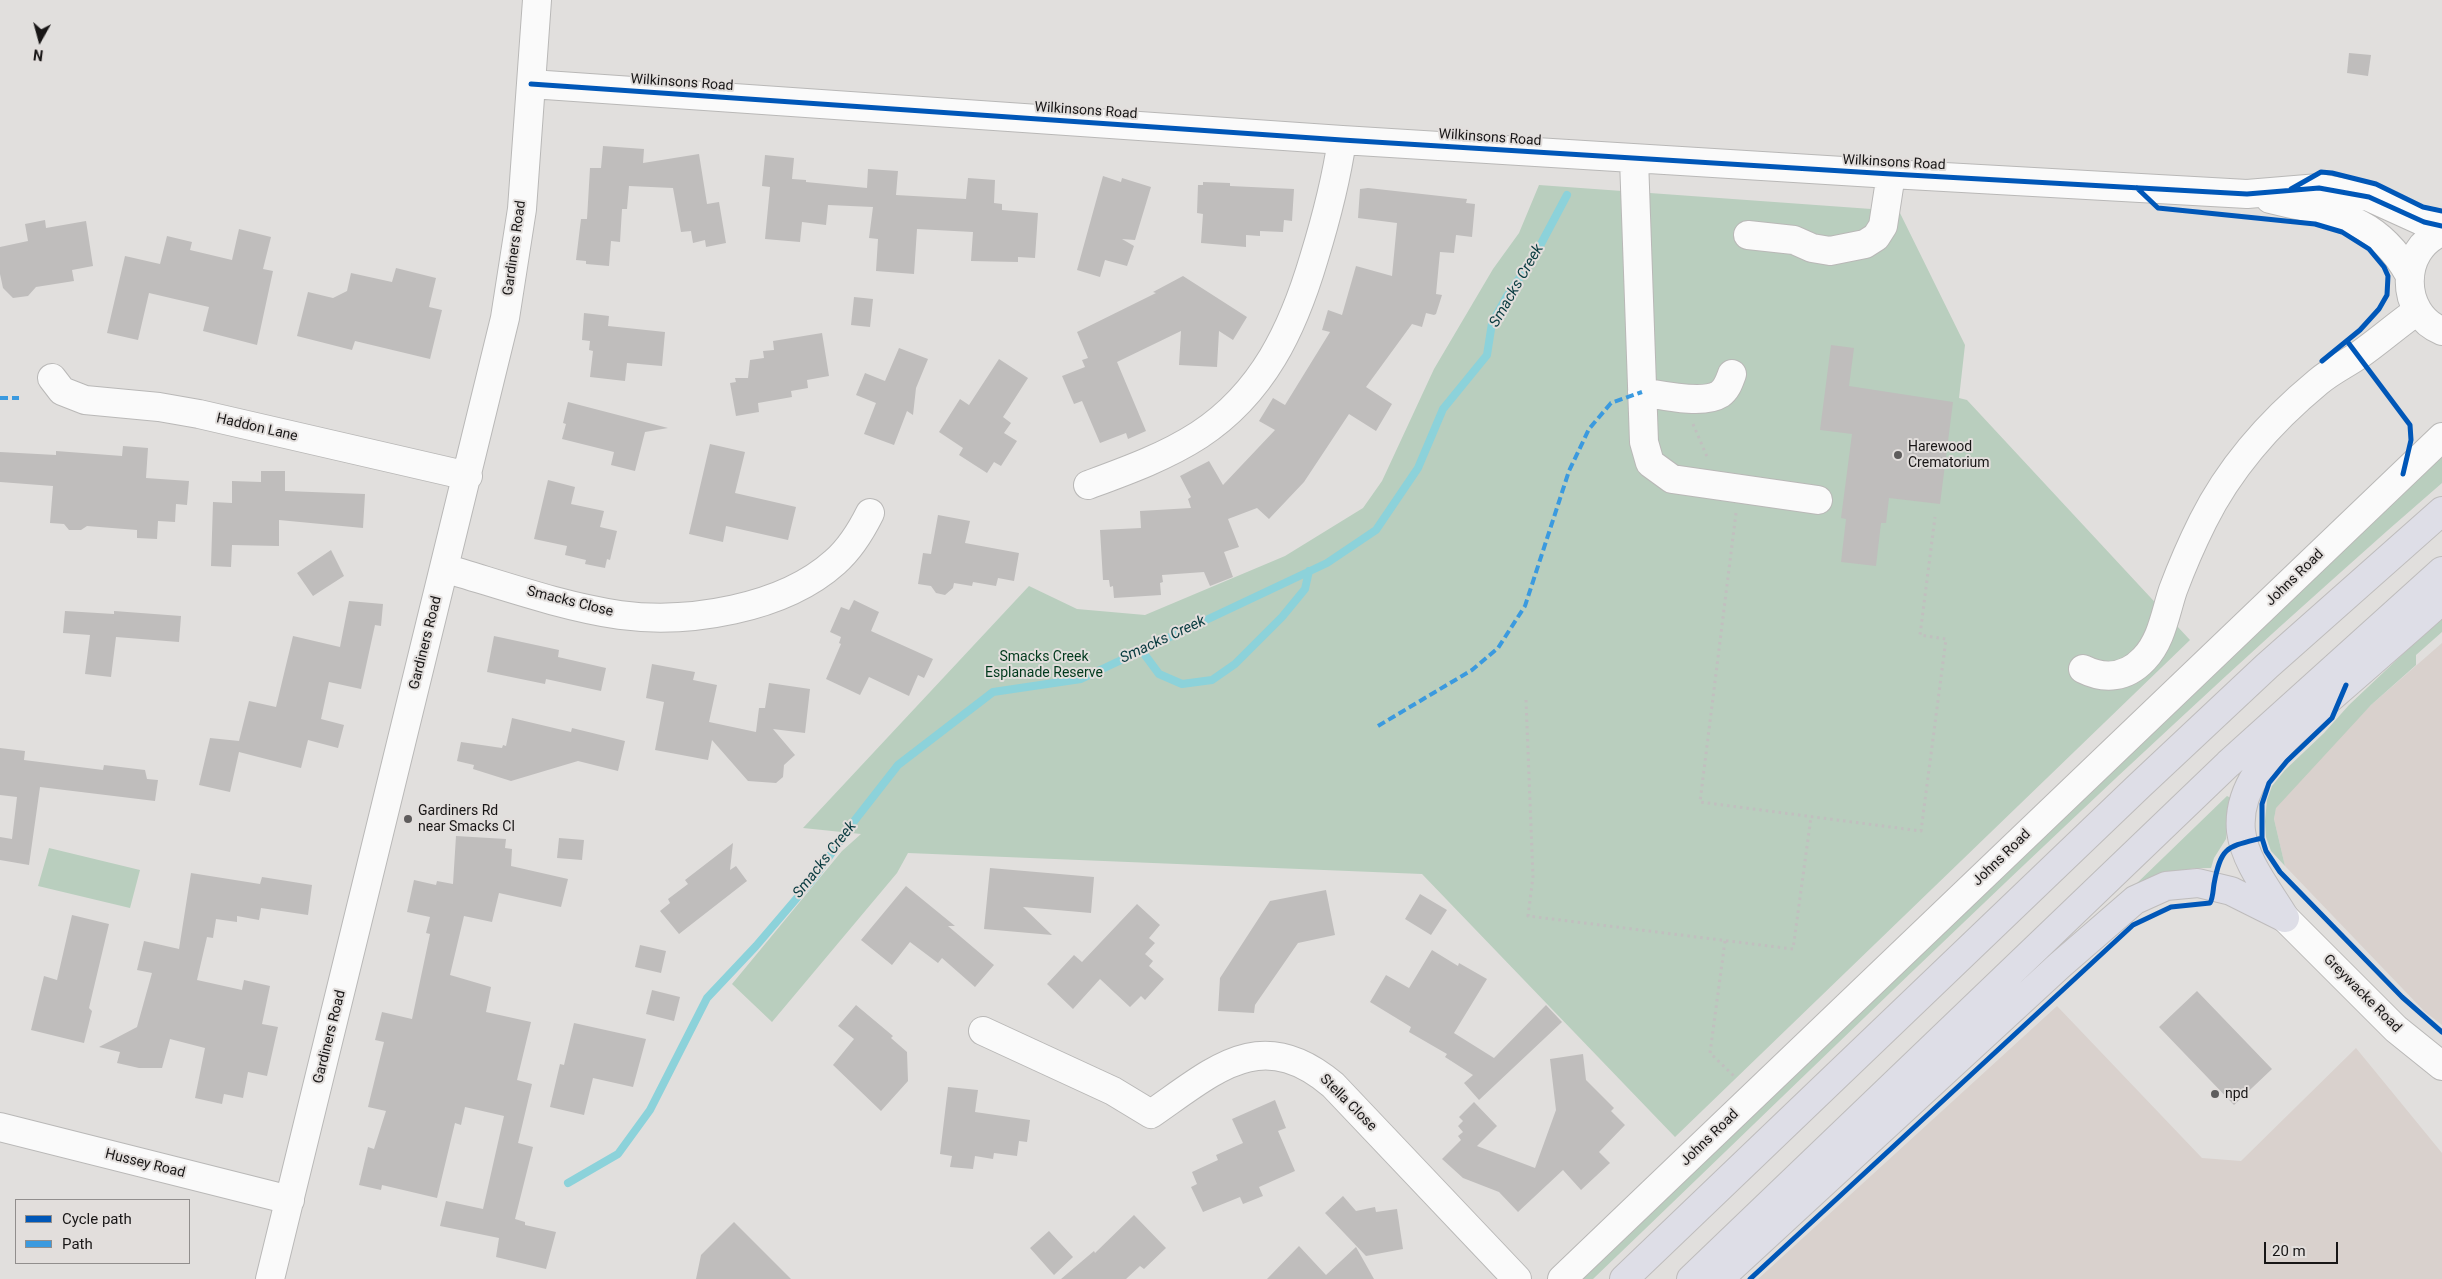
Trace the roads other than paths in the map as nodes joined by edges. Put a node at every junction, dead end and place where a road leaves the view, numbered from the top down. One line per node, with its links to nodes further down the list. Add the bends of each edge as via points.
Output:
1 (536, 0): 2 (street, Gardiners Road)
2 (531, 84): 3 (street, Wilkinsons Road); 17 (street, Gardiners Road, via 517,247 505,318)
3 (1342, 140): 4 (street, Wilkinsons Road); 18 (street, via 1330,204 1302,298 1280,349 1263,374 1225,415 1199,434 1169,452)
4 (1634, 158): 5 (street, Wilkinsons Road); 15 (street)
5 (1890, 174): 6 (street, Wilkinsons Road); 9 (street, via 1883,226 1876,237 1865,244 1830,251 1794,240)
6 (2246, 194): 7 (street, Wilkinsons Road, via 2319,188 2346,191); 10 (street, Wilkinsons Road, via 2358,222 2390,246)
7 (2442, 226)
8 (2442, 232): 10 (street, via 2423,245)
9 (1748, 235)
10 (2409, 274): 11 (street, via 2409,290)
11 (2417, 312): 12 (street); 25 (street, via 2320,380 2246,455 2222,487 2204,520 2176,584 2156,643 2144,659 2121,675 2107,678)
12 (2442, 331)
13 (1732, 374): 15 (street, via 1727,388 1708,398)
14 (52, 378): 17 (street, Haddon Lane, via 62,391 79,398 199,414)
15 (1642, 392): 19 (street, via 1644,442 1650,463 1672,479)
16 (2442, 437): 33 (street, Johns Road)
17 (468, 476): 22 (street, Gardiners Road)
18 (1088, 485)
19 (1818, 500)
20 (2442, 511): 34 (highway, via 2267,666 2146,779)
21 (870, 513): 22 (street, Smacks Close, via 851,545 816,576 783,594 749,606 701,615 621,615 578,607)
22 (444, 568): 30 (street, Gardiners Road)
23 (2442, 571): 35 (highway, via 2228,764)
24 (2442, 600): 26 (highway, via 2291,734 2264,762 2247,791 2241,828 2244,843)
25 (2082, 669)
26 (2285, 918): 28 (street, Greywacke Road, via 2396,1029); 36 (highway, via 2231,891 2198,883 2166,886 2135,900)
27 (983, 1031): 32 (street, Stella Close, via 1114,1091 1152,1114 1210,1073 1233,1061 1255,1055 1278,1055 1297,1061 1315,1070 1333,1086)
28 (2442, 1066)
29 (0, 1127): 30 (street, Hussey Road)
30 (290, 1200): 31 (street, Gardiners Road)
31 (270, 1279)
32 (1517, 1279)
33 (1562, 1279)
34 (1624, 1279)
35 (1691, 1279)
36 (1719, 1279)

